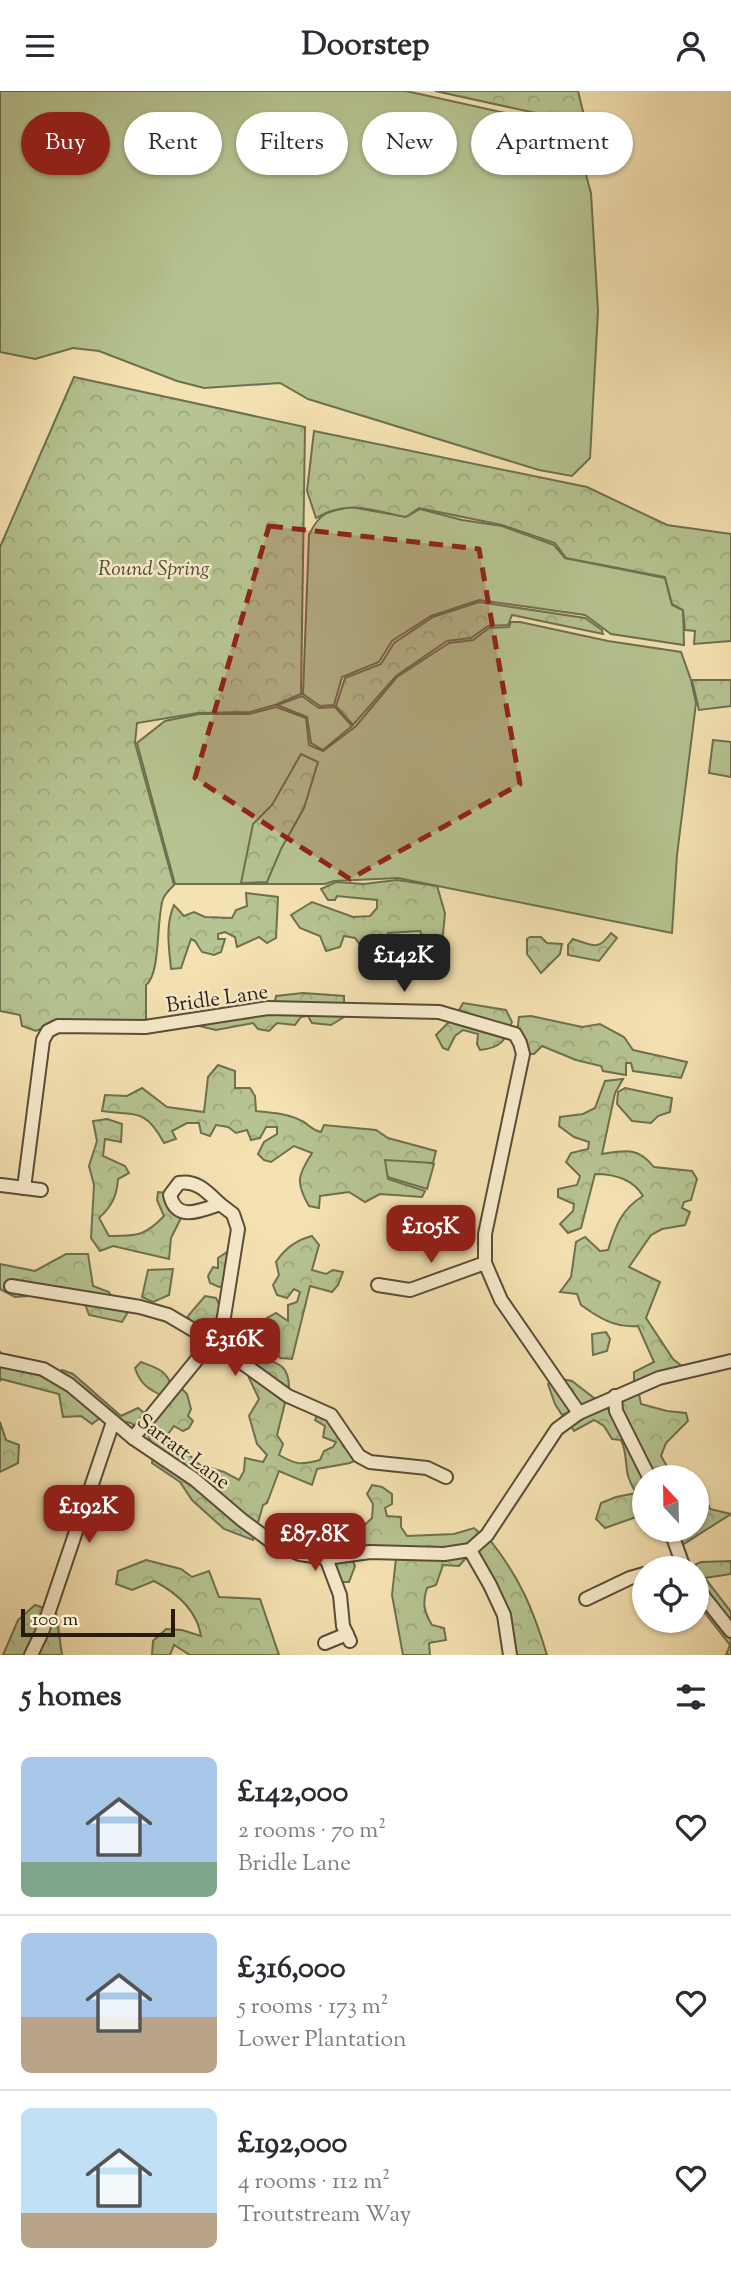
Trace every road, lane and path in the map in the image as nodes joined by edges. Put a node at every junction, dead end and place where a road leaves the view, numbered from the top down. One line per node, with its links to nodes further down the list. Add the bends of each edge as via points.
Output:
1 (1, 1185): 2 (street)
2 (24, 1188): 3 (street); 5 (street, Bridle Lane, via 43,1040 58,1026 145,1027 268,1008 439,1012 515,1034 523,1054 485,1234)
3 (41, 1190)
4 (220, 1204): 8 (street, via 233,1215 238,1229 223,1323)
5 (485, 1263): 6 (street, via 410,1290); 12 (street, Bridle Lane, via 501,1300)
6 (378, 1285)
7 (11, 1286): 8 (street, via 140,1307 168,1315)
8 (212, 1341): 14 (street); 16 (street, via 288,1396 331,1415 359,1456 370,1462 409,1465)
9 (0, 1360): 13 (street, Sarratt Lane, via 43,1369 70,1385)
10 (731, 1361): 11 (street, via 659,1378)
11 (615, 1396): 12 (street); 15 (street, via 616,1411)
12 (579, 1413): 17 (street, via 557,1429 487,1535)
13 (113, 1422): 14 (street, Sarratt Lane); 24 (street)
14 (133, 1438): 18 (street, Sarratt Lane, via 194,1479 274,1543)
15 (643, 1465)
16 (438, 1477)
17 (470, 1550): 18 (street, Sarratt Lane, via 370,1552); 25 (street, via 504,1615 500,1630)
18 (326, 1558): 23 (street, via 340,1595 348,1638)
19 (632, 1577): 20 (street)
20 (585, 1601)
21 (709, 1603): 22 (street)
22 (731, 1631)
23 (325, 1643)
24 (31, 1655)
25 (510, 1655)

